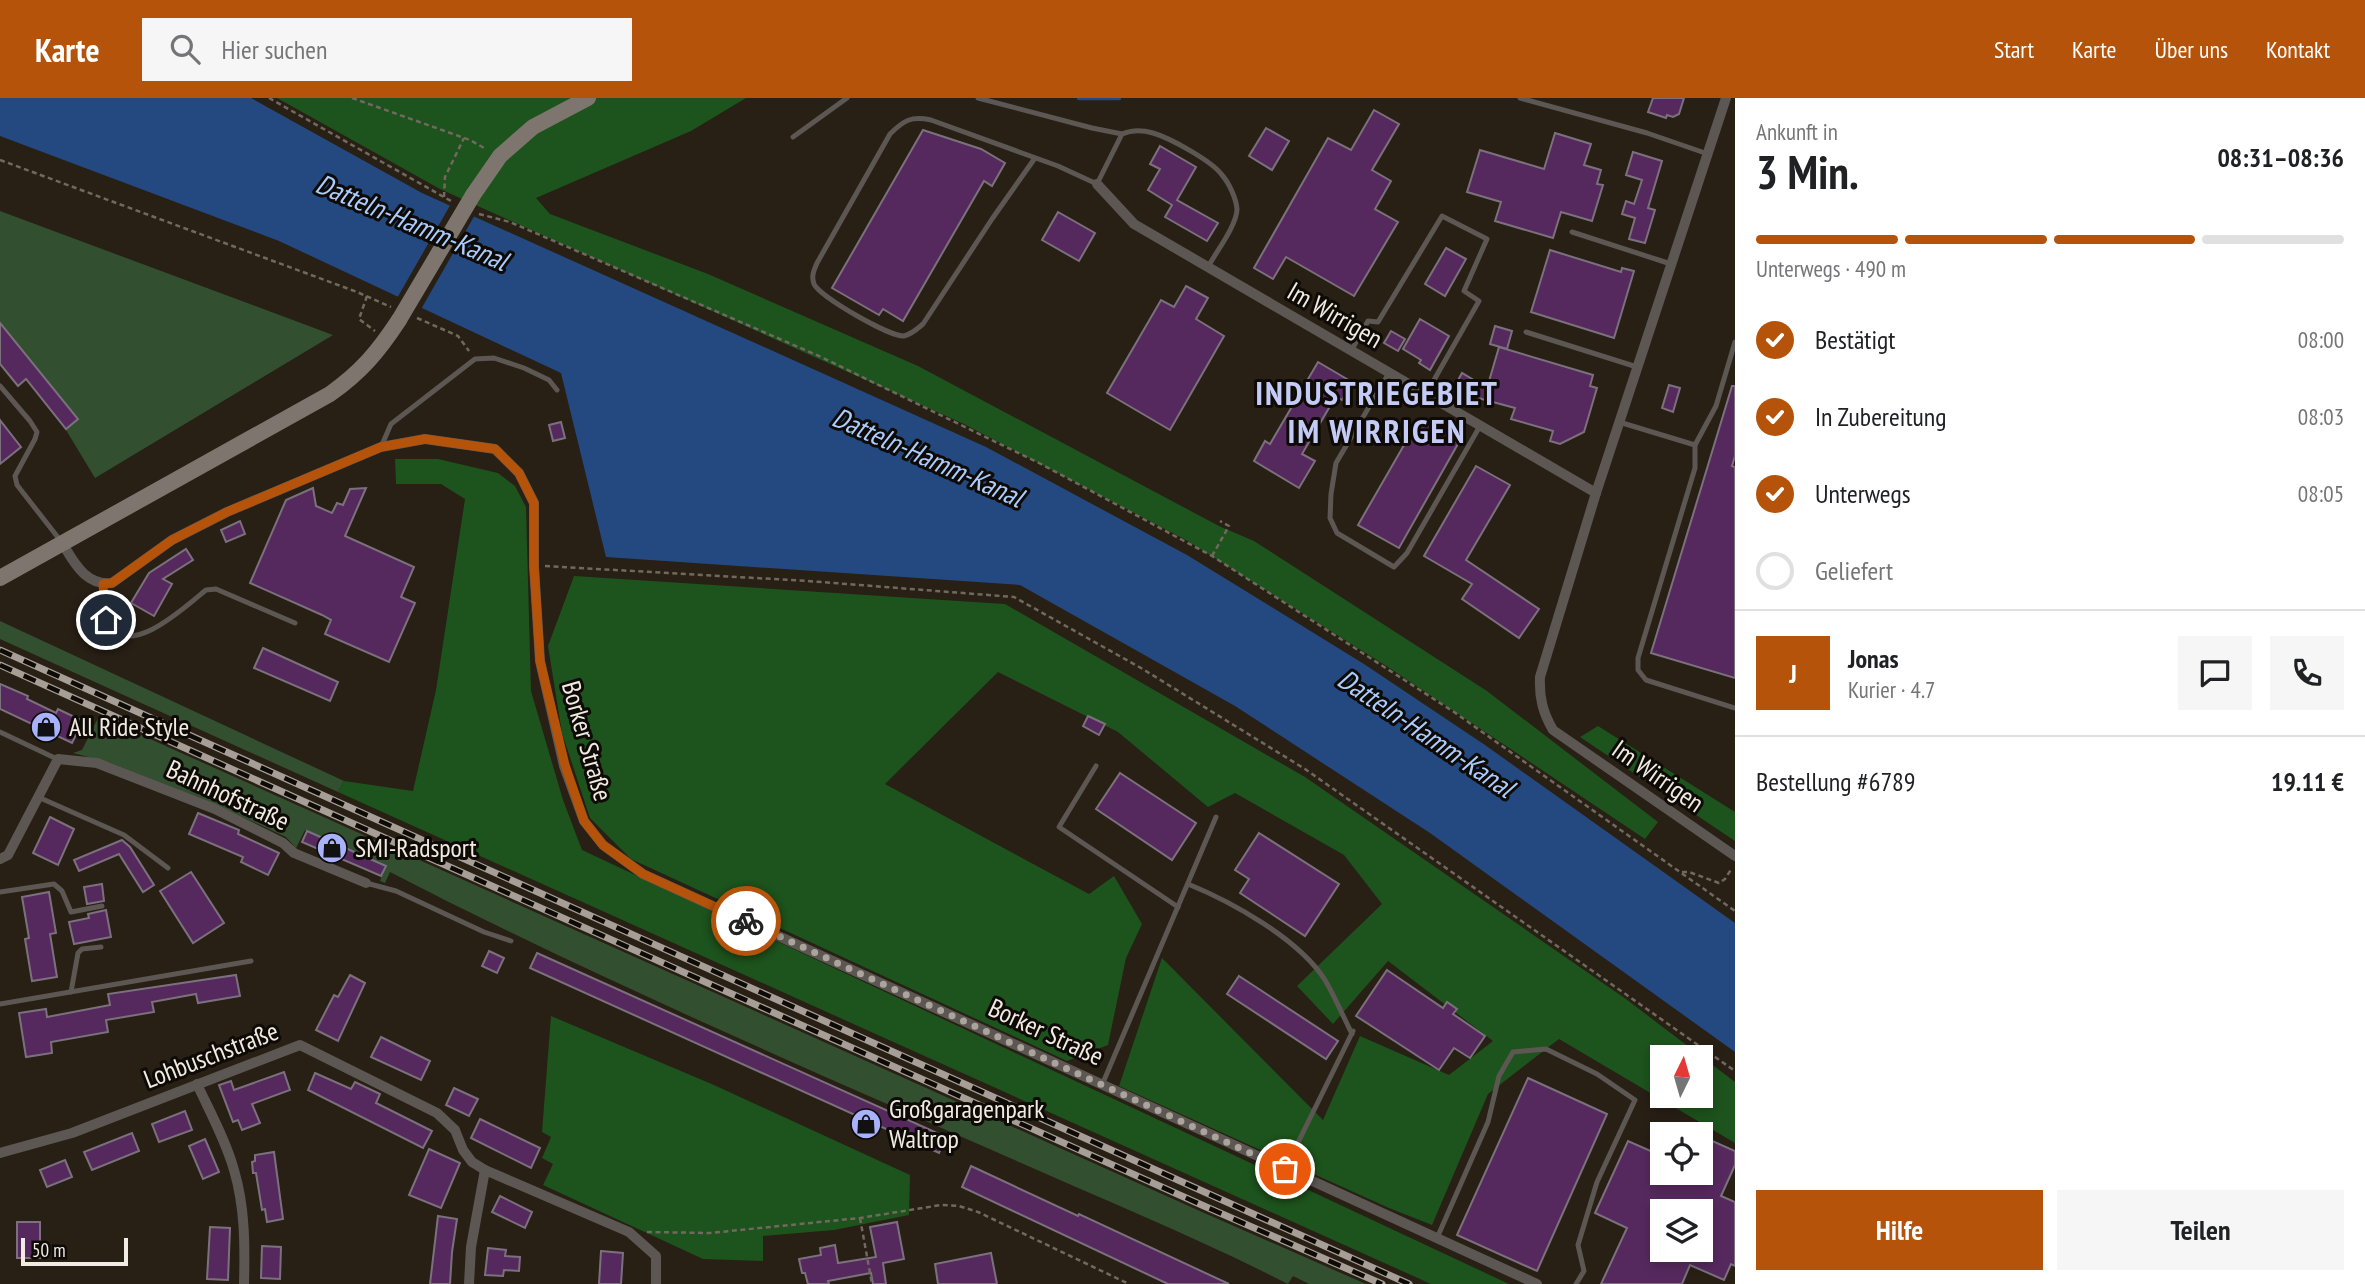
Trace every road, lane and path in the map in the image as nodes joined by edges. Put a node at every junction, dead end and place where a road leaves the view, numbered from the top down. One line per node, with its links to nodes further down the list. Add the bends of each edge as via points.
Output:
1 (269, 98): 16 (path)
2 (352, 98): 10 (path)
3 (588, 98): 12 (street, via 533,127)
4 (847, 98): 9 (lane)
5 (978, 98): 8 (lane)
6 (1520, 98): 11 (lane)
7 (1726, 98): 11 (street, Im Wirrigen)
8 (1122, 134): 15 (lane); 21 (lane, via 1131,130 1153,133 1205,159 1222,174 1237,208)
9 (793, 137)
10 (464, 138): 12 (path); 16 (path, via 446,177)
11 (1708, 154): 20 (street, Im Wirrigen)
12 (500, 156): 23 (street, bridge)
13 (1035, 158): 13 (lane, via 931,120 905,119 890,134 817,263 813,282 840,305 892,335 913,333); 15 (lane)
14 (0, 160): 22 (path)
15 (1097, 184): 21 (street, Im Wirrigen, via 1134,224)
16 (444, 197): 17 (path)
17 (456, 203)
18 (480, 214): 41 (path, via 510,222 819,356 1041,464)
19 (1572, 232): 20 (lane)
20 (1671, 264): 29 (street, Im Wirrigen)
21 (1208, 267): 27 (street, Im Wirrigen)
22 (367, 296): 23 (path); 24 (path)
23 (404, 316): 28 (path, via 458,336); 40 (street, via 356,376 330,394)
24 (360, 323)
25 (1526, 332): 29 (lane)
26 (1735, 342): 36 (lane, via 1716,406)
27 (1351, 351): 30 (street, Im Wirrigen); 33 (lane, via 1368,321 1378,322 1442,216 1487,239 1464,291 1479,301)
28 (475, 359): 32 (lane, via 494,358 524,368 550,380); 37 (lane, via 391,424)
29 (1637, 368): 34 (street, Im Wirrigen)
30 (1389, 373): 33 (street, Im Wirrigen); 35 (lane, via 1336,463 1330,518 1337,533 1394,567)
31 (0, 386): 40 (lane, via 37,432 15,476 17,485)
32 (557, 390)
33 (1426, 394): 35 (street, Im Wirrigen)
34 (1619, 422): 36 (lane); 38 (street, Im Wirrigen)
35 (1480, 426): 38 (street, Im Wirrigen)
36 (1695, 445): 46 (lane, via 1695,468 1638,670 1646,680)
37 (381, 447): 42 (street, Borker Straße, via 425,439 495,449 519,473 534,503); 44 (street, Borker Straße, via 227,512 172,540 112,583)
38 (1596, 493): 52 (street, Im Wirrigen, via 1540,677 1541,706 1553,730 1567,741)
39 (1220, 521): 41 (path, via 1229,526)
40 (62, 543): 43 (street); 44 (street, via 81,572)
41 (1212, 556): 56 (path, via 1454,712)
42 (534, 566): 68 (path, via 1014,597 1305,769); 70 (street, Borker Straße, via 540,661 565,765 584,821 603,845 643,874)
43 (0, 578)
44 (103, 584): 45 (lane, via 106,620 120,633 144,635 206,590 216,589)
45 (295, 623)
46 (1735, 708)
47 (0, 732): 48 (lane)
48 (58, 759): 50 (street); 57 (street, Bahnhofstraße, via 97,763 215,809 294,853)
49 (1096, 766): 61 (lane, via 1059,827)
50 (38, 797): 53 (street, via 8,855); 55 (lane, via 124,835)
51 (1216, 817): 58 (lane)
52 (1735, 856)
53 (0, 859)
54 (1735, 862): 56 (path, via 1718,883)
55 (168, 868)
56 (1682, 872): 62 (path)
57 (366, 883): 63 (lane, via 396,891)
58 (1188, 884): 61 (lane); 72 (lane, via 1218,896 1296,947 1325,980 1353,1032)
59 (0, 892): 60 (lane, via 54,884 71,912)
60 (102, 906)
61 (1178, 907): 70 (lane)
62 (1735, 911)
63 (510, 941)
64 (102, 947): 66 (lane, via 78,953)
65 (251, 961): 66 (lane)
66 (71, 992): 67 (lane)
67 (0, 1003)
68 (1735, 1071)
69 (197, 1084): 71 (street, Lohbuschstraße, via 72,1133); 73 (street, Lohbuschstraße, via 300,1045 437,1113 455,1130 472,1161); 77 (street, via 234,1168 242,1203)
70 (1102, 1085): 72 (street, Borker Straße)
71 (0, 1153)
72 (1285, 1169): 76 (street, Borker Straße)
73 (485, 1170): 75 (street); 78 (street)
74 (860, 1218): 75 (path, via 710,1233); 80 (path); 81 (path, via 959,1206)
75 (629, 1232): 79 (street, via 656,1256)
76 (1437, 1238): 82 (street, Borker Straße); 83 (lane, via 1489,1122 1499,1076 1513,1052 1546,1049 1598,1074 1635,1100 1597,1182 1578,1245 1584,1271)
77 (244, 1284)
78 (469, 1284)
79 (656, 1284)
80 (872, 1284)
81 (1129, 1284)
82 (1537, 1284)
83 (1576, 1284)

